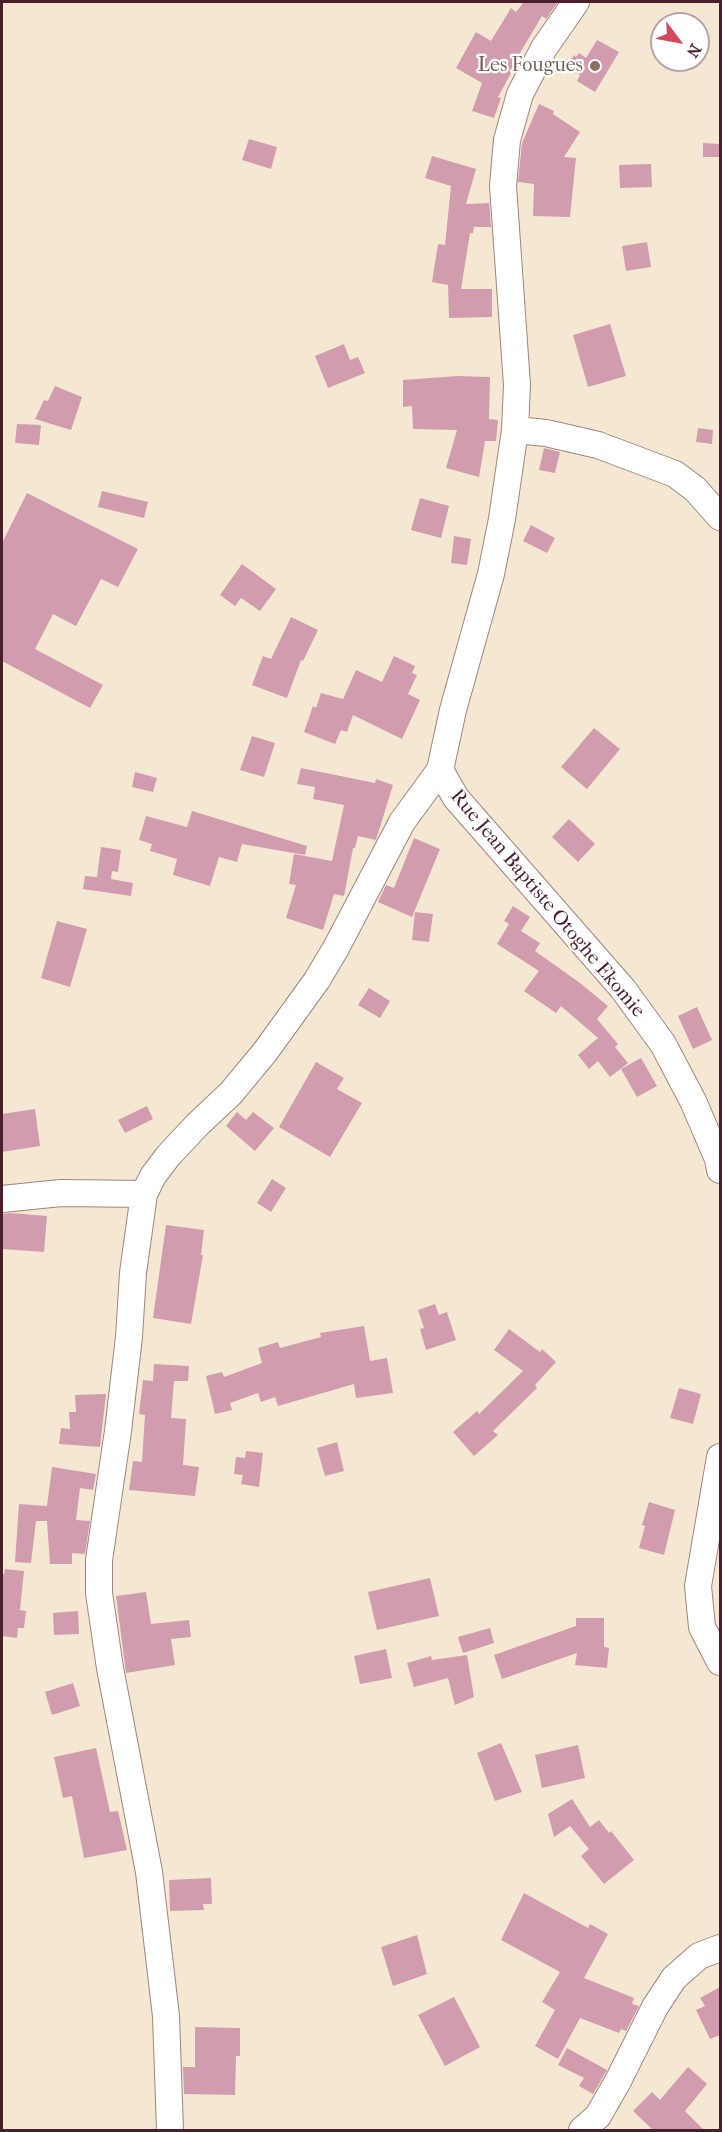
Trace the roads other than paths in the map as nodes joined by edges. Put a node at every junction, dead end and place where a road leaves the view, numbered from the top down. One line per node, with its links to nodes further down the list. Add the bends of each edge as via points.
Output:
1 (576, 2): 2 (street, Rue Jean Baptiste Otoghe Ekomie, via 544,48 520,94 507,140 503,186 516,385)
2 (515, 430): 3 (street, via 598,445 675,474); 4 (street, Rue Jean Baptiste Otoghe Ekomie, via 491,574)
3 (720, 517)
4 (440, 770): 5 (street, Rue Jean Baptiste Otoghe Ekomie, via 456,798 623,989 663,1044 693,1101); 6 (street, via 402,822 317,980 231,1093 168,1156)
5 (720, 1170)
6 (144, 1194): 7 (street, via 61,1193); 11 (street, via 118,1431 99,1560 99,1593 149,1872 166,2016)
7 (2, 1199)
8 (720, 1457): 9 (street, via 698,1586 702,1627)
9 (720, 1662)
10 (720, 1948): 12 (street, via 699,1956 674,1978 598,2116)
11 (170, 2130)
12 (582, 2130)

